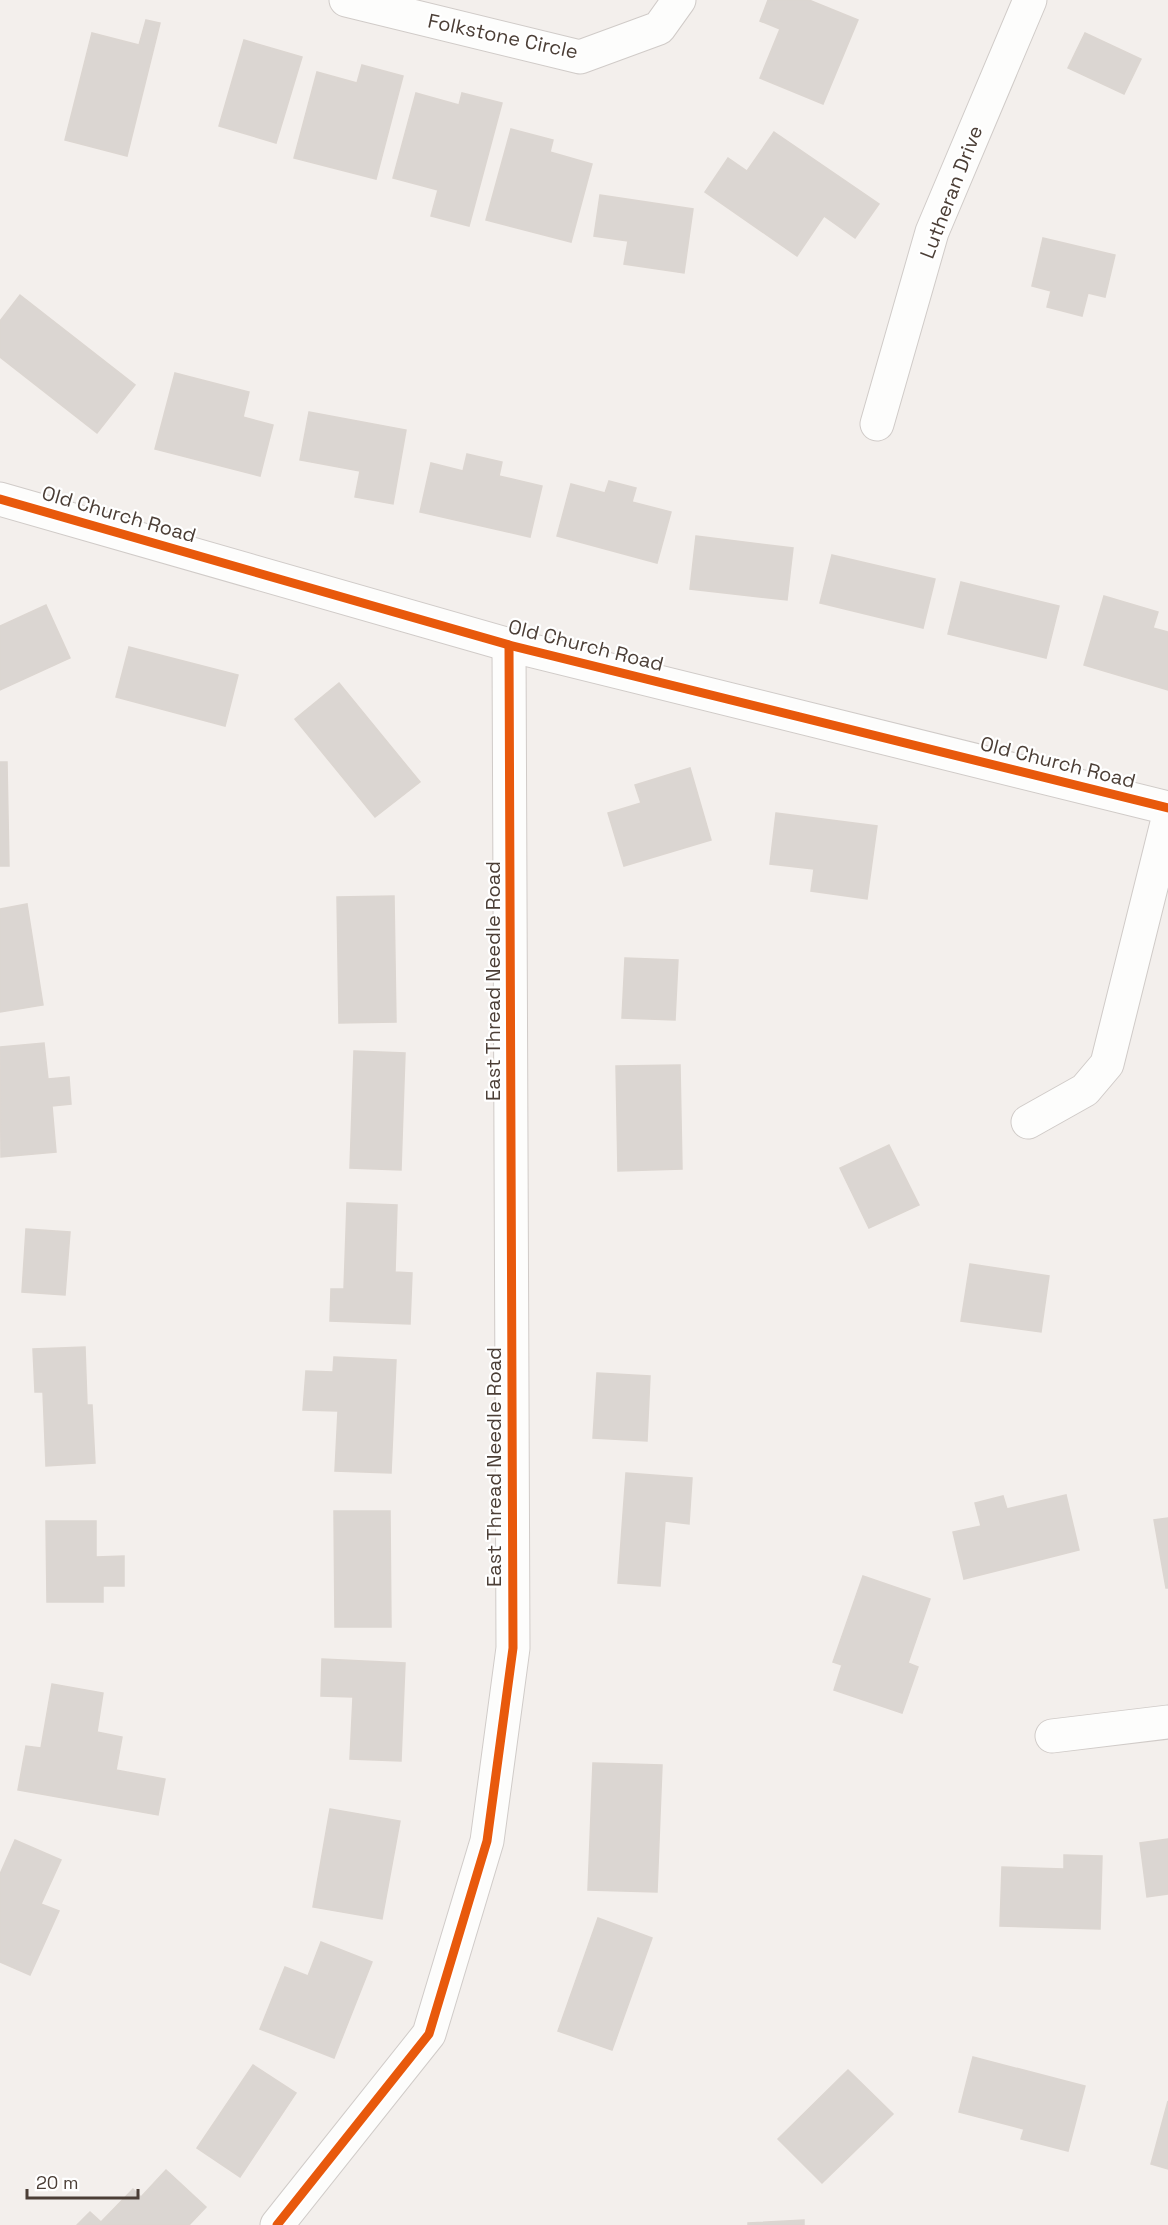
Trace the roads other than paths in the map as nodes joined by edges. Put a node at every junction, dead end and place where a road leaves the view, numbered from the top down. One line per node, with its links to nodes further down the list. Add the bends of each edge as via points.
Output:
1 (346, 0): 2 (street, Folkstone Circle, via 580,57 659,28)
2 (679, 0)
3 (1030, 0): 4 (street, Lutheran Drive, via 932,232)
4 (877, 423)
5 (0, 499): 6 (street, Old Church Road)
6 (510, 645): 7 (street, Old Church Road); 12 (street, East Thread Needle Road, via 513,1648 487,1841 429,2034)
7 (1168, 808)
8 (1168, 819): 9 (street, via 1107,1064 1085,1090)
9 (1028, 1122)
10 (1168, 1722): 11 (street)
11 (1052, 1736)
12 (277, 2225)

